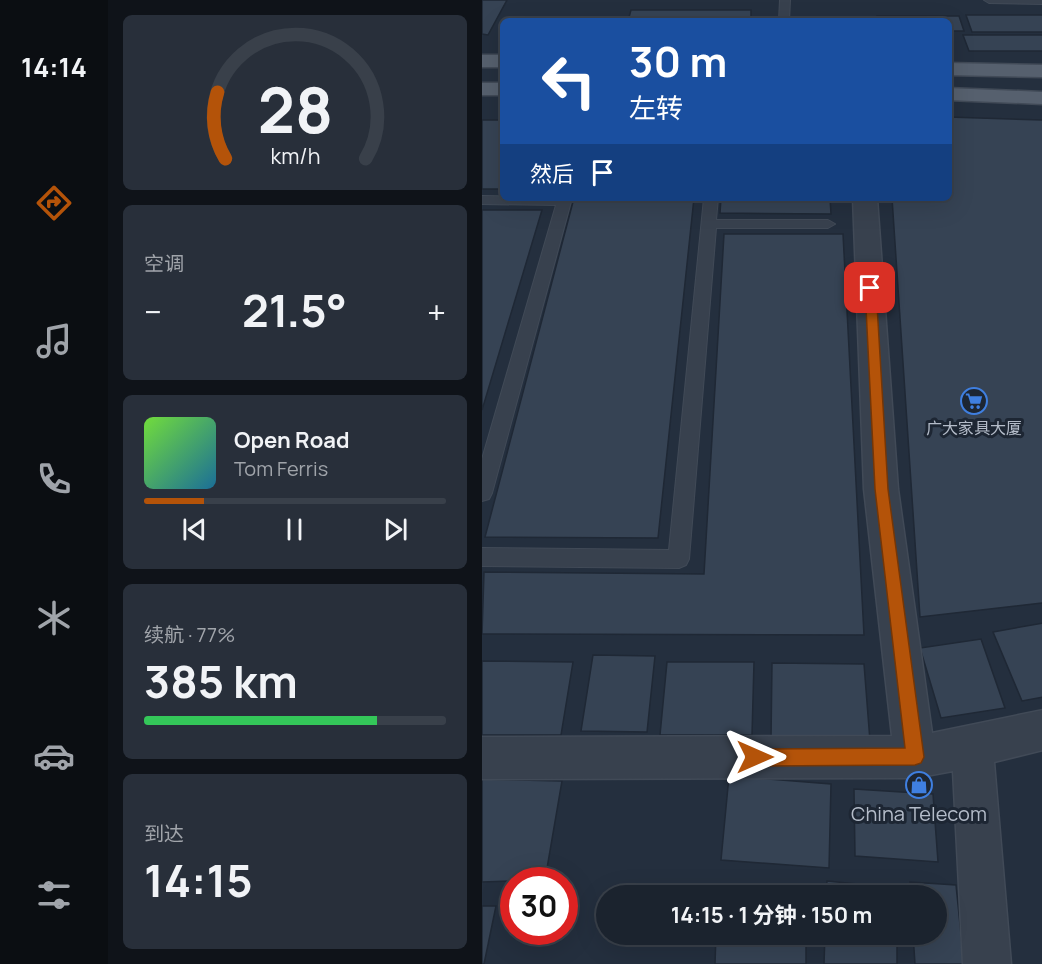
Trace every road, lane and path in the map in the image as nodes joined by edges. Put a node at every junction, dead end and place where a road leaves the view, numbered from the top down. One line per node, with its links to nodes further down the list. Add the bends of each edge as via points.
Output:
1 (785, 0): 4 (lane)
2 (989, 0): 3 (lane)
3 (1043, 1)
4 (784, 18)
5 (482, 61): 6 (main road)
6 (500, 62)
7 (952, 69): 8 (main road)
8 (1043, 71)
9 (482, 89): 10 (main road)
10 (500, 89)
11 (952, 94): 12 (main road)
12 (1043, 98)
13 (482, 200): 14 (lane)
14 (500, 200)
15 (564, 201): 20 (lane)
16 (711, 201): 18 (lane)
17 (865, 201): 24 (street, via 881,489)
18 (709, 224): 19 (lane); 21 (lane, via 679,559)
19 (828, 224)
20 (482, 493)
21 (482, 557)
22 (1043, 730): 23 (street)
23 (972, 747): 24 (street); 26 (street)
24 (915, 757): 25 (street)
25 (482, 758)
26 (987, 964)

